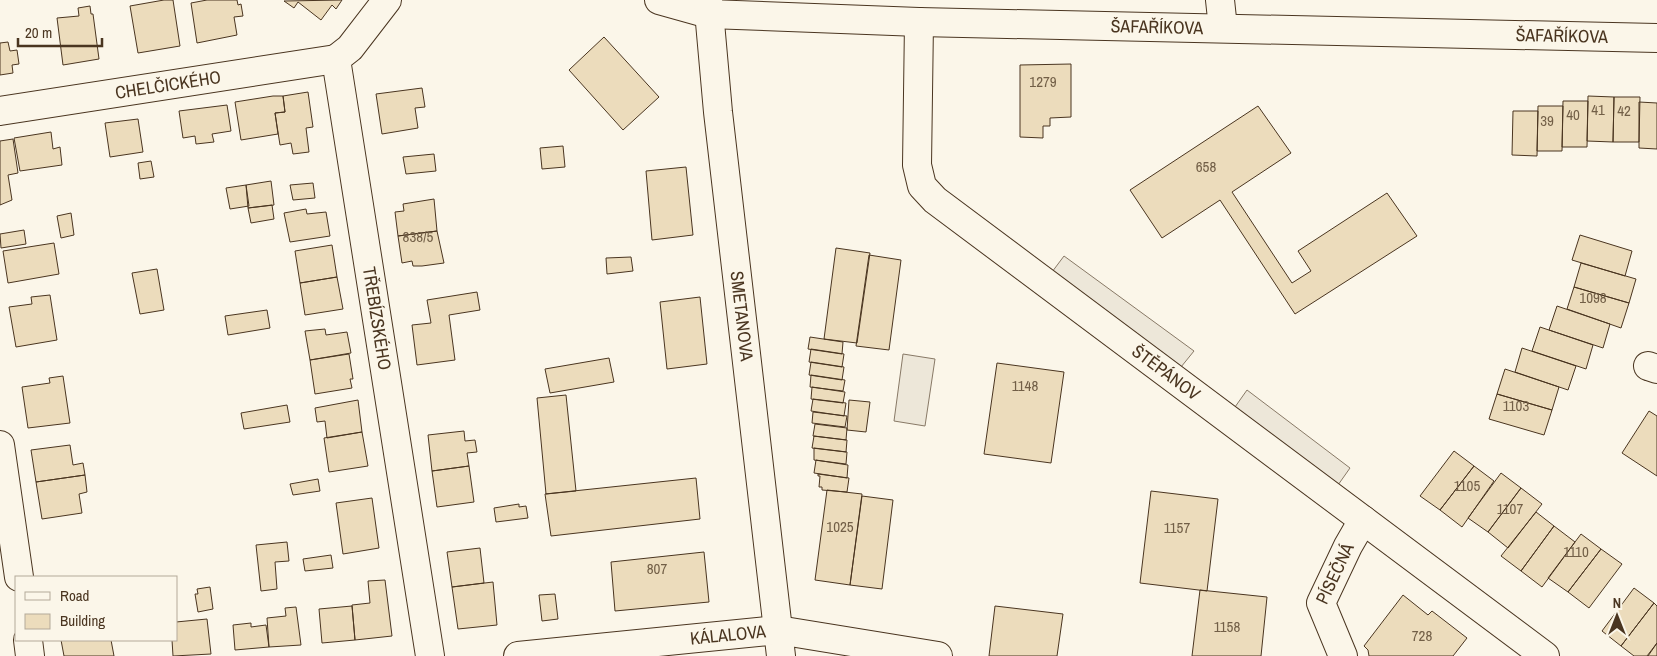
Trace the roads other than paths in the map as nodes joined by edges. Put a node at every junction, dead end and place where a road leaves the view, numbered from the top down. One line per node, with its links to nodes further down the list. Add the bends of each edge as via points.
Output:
1 (387, 0): 8 (street, via 350,48)
2 (659, 0): 4 (street, ŠAFAŘÍKOVA)
3 (1220, 0): 6 (street)
4 (708, 7): 5 (street, ŠAFAŘÍKOVA); 14 (street, SMETANOVA)
5 (919, 22): 6 (street, ŠAFAŘÍKOVA); 11 (street, ŠTĚPÁNOV, via 917,165 920,181 927,192)
6 (1223, 28): 7 (street, ŠAFAŘÍKOVA)
7 (1657, 38)
8 (336, 59): 9 (street, CHELČICKÉHO); 16 (street, TŘEBÍZSKÉHO)
9 (0, 111)
10 (0, 445): 12 (street)
11 (1363, 520): 19 (street, PÍSEČNÁ, via 1322,603); 20 (street, ŠTĚPÁNOV)
12 (19, 576)
13 (28, 641): 15 (street)
14 (780, 643): 17 (street, KÁLALOVA); 18 (street, KÁLALOVA)
15 (30, 656)
16 (430, 656)
17 (518, 656)
18 (938, 656)
19 (1344, 656)
20 (1545, 656)

